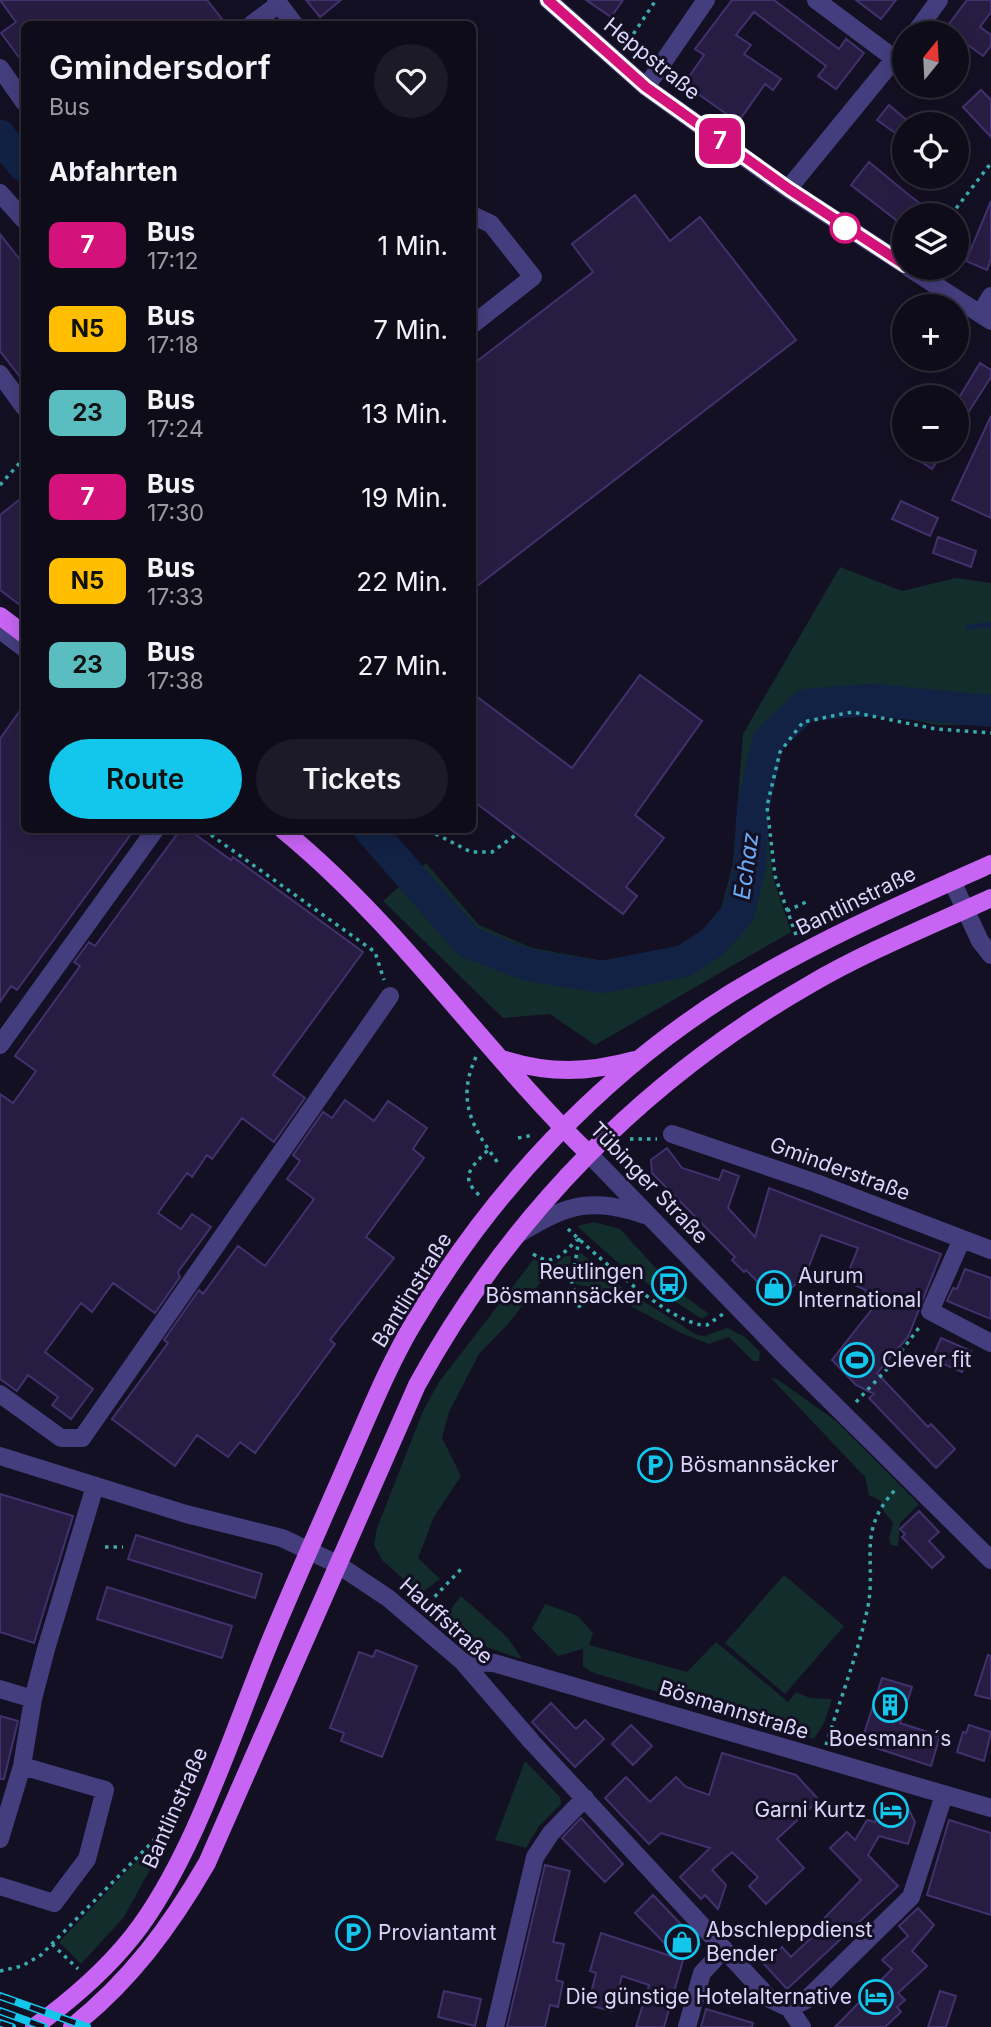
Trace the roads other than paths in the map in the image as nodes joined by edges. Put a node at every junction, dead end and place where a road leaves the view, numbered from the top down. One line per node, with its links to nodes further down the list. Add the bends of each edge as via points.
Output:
1 (548, 0): 12 (street, Heppstraße)
2 (706, 0): 12 (street)
3 (816, 0): 9 (street)
4 (277, 2): 6 (street); 7 (street)
5 (934, 2): 8 (street)
6 (256, 21)
7 (292, 21)
8 (922, 21)
9 (892, 48)
10 (892, 63): 14 (street)
11 (0, 68): 13 (street)
12 (646, 87): 14 (street, Heppstraße)
13 (21, 98)
14 (789, 189): 18 (street, Heppstraße)
15 (0, 193): 16 (street)
16 (21, 217)
17 (476, 217): 22 (street, via 491,224 533,277)
18 (892, 257)
19 (927, 280): 21 (street, Heppstraße)
20 (991, 296): 21 (street)
21 (985, 317)
22 (476, 322)
23 (0, 374): 24 (street)
24 (21, 403)
25 (0, 616): 27 (main road)
26 (0, 630): 28 (street)
27 (21, 632)
28 (21, 646)
29 (153, 833): 37 (street)
30 (286, 833): 38 (main road, Tübinger Straße, via 384,924)
31 (991, 864): 32 (main road, Bantlinstraße)
32 (951, 881): 34 (street); 39 (main road, Bantlinstraße, via 764,973)
33 (991, 898): 34 (main road)
34 (965, 910): 35 (street); 42 (main road, via 851,963 770,1008 676,1075)
35 (991, 955)
36 (390, 996): 48 (street, via 82,1438 61,1438)
37 (0, 1045)
38 (502, 1059): 39 (main road, via 539,1070 574,1072); 40 (main road, Tübinger Straße)
39 (641, 1059): 40 (main road, Bantlinstraße)
40 (564, 1129): 42 (main road, Tübinger Straße); 51 (main road, Bantlinstraße, via 475,1231 411,1327)
41 (672, 1134): 45 (street, Gminderstraße)
42 (589, 1153): 43 (street, Tübinger Straße); 44 (main road)
43 (651, 1217): 44 (street, via 611,1205 582,1204 561,1209); 52 (street, Tübinger Straße)
44 (514, 1237): 53 (main road, via 453,1323 417,1385)
45 (962, 1239): 46 (street, Gminderstraße); 47 (street, via 930,1311)
46 (991, 1250)
47 (991, 1343)
48 (0, 1394)
49 (0, 1456): 50 (street, Hauffstraße)
50 (95, 1486): 51 (street, Hauffstraße); 56 (street)
51 (309, 1549): 53 (street, Hauffstraße); 65 (main road, Bantlinstraße, via 169,1879 133,1936 88,1984)
52 (991, 1560)
53 (337, 1564): 54 (street, Hauffstraße, via 414,1618); 66 (main road, via 207,1863 157,1943 116,1989)
54 (463, 1662): 58 (street, Bösmannstraße, via 494,1663); 59 (street, Hauffstraße)
55 (0, 1689): 56 (street)
56 (33, 1699): 57 (street)
57 (22, 1766): 61 (street); 62 (street, via 105,1790 87,1858 54,1903)
58 (944, 1795): 60 (street, Bösmannstraße); 64 (street, via 911,1897 806,2000)
59 (585, 1798): 63 (street, Hauffstraße); 67 (street, via 535,1857)
60 (991, 1808)
61 (0, 1839)
62 (0, 1886)
63 (724, 1949): 64 (street, Hauffstraße, via 770,1999); 68 (street, via 702,1973)
64 (789, 2008): 69 (street, Hauffstraße)
65 (34, 2027)
66 (72, 2027)
67 (495, 2027)
68 (687, 2027)
69 (803, 2027)

